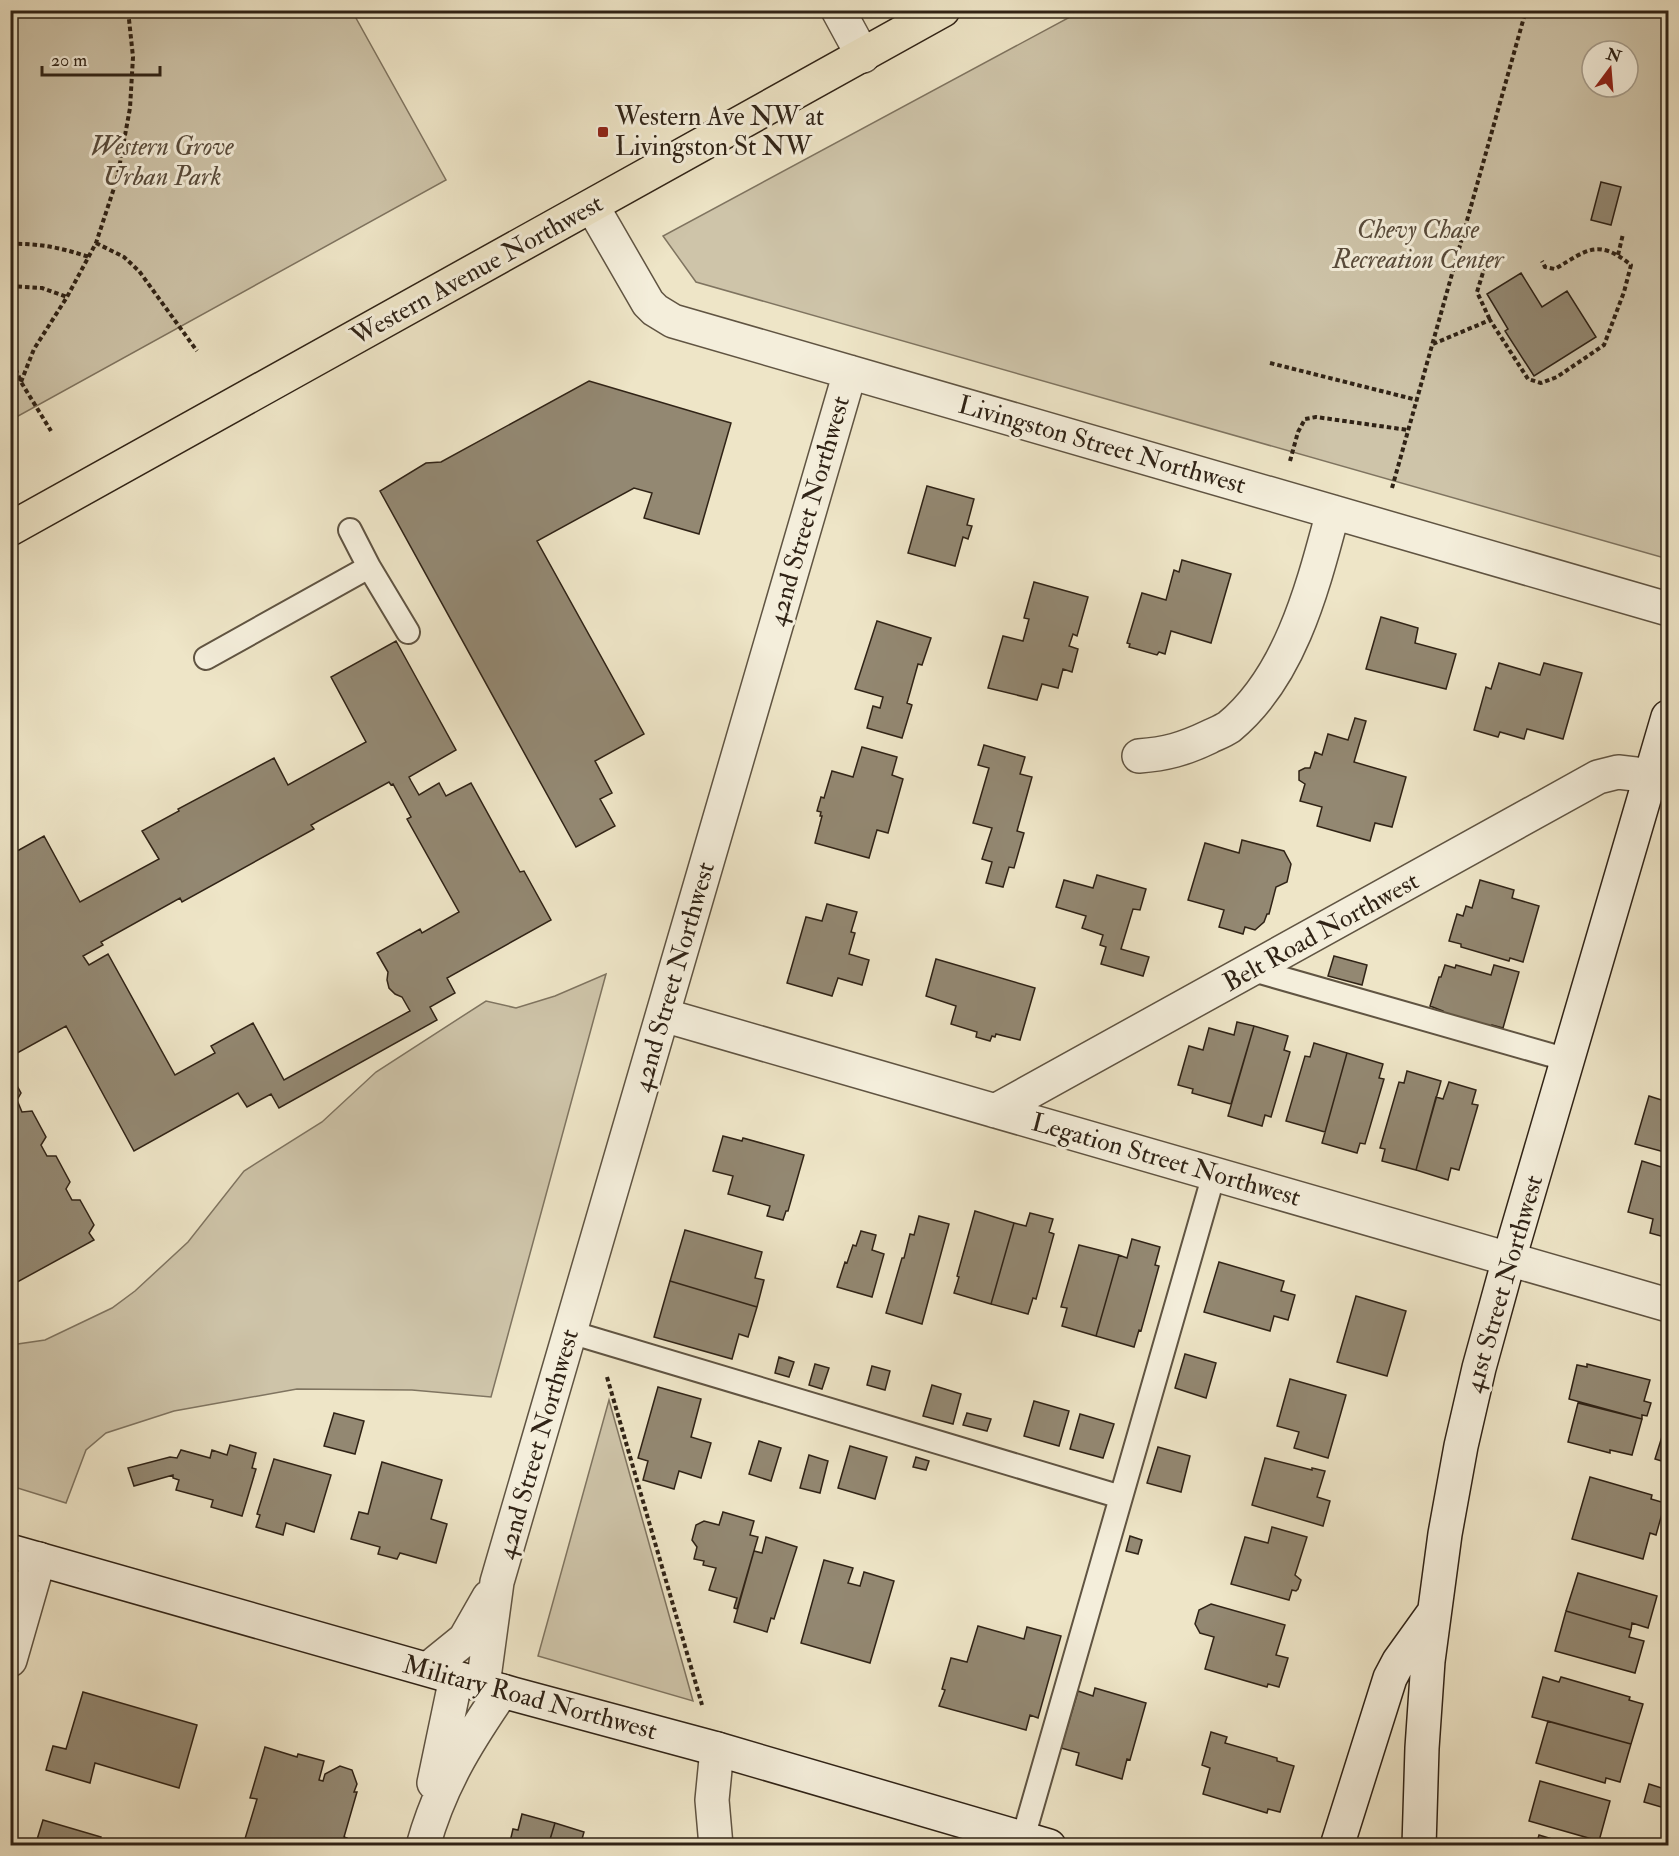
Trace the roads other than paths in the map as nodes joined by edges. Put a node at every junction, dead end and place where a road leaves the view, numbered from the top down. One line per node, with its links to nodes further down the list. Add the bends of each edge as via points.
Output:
1 (838, 10): 3 (street)
2 (943, 10): 3 (main road, Western Avenue Northwest)
3 (863, 56): 4 (main road, Western Avenue Northwest)
4 (591, 206): 5 (street, Livingston Street Northwest, via 648,303 664,316); 7 (main road, Western Avenue Northwest)
5 (850, 372): 6 (street, Livingston Street Northwest); 17 (street, 42nd Street Northwest)
6 (1333, 512): 10 (street, Livingston Street Northwest); 14 (street, via 1296,631 1255,700 1228,728 1191,746)
7 (10, 529)
8 (350, 530): 9 (lane)
9 (369, 567): 11 (lane); 12 (lane)
10 (1668, 609)
11 (408, 632)
12 (206, 658)
13 (1668, 717): 15 (street, 41st Street Northwest)
14 (1139, 756)
15 (1652, 776): 16 (street, Belt Road Northwest, via 1618,772 1598,777); 18 (street, 41st Street Northwest)
16 (1253, 970): 18 (lane); 19 (street, Belt Road Northwest)
17 (663, 1015): 19 (street, Legation Street Northwest); 23 (street, 42nd Street Northwest)
18 (1568, 1060): 21 (street, 41st Street Northwest)
19 (995, 1112): 20 (street, Legation Street Northwest)
20 (1214, 1174): 21 (street, Legation Street Northwest); 24 (lane)
21 (1509, 1259): 22 (street, Legation Street Northwest); 27 (street, 41st Street Northwest, via 1461,1446)
22 (1668, 1305)
23 (570, 1332): 24 (lane); 26 (street, 42nd Street Northwest)
24 (1121, 1497): 32 (lane)
25 (25, 1555): 28 (street); 29 (street, Military Road Northwest)
26 (497, 1582): 29 (street, 42nd Street Northwest); 29 (street, 42nd Street Northwest, via 465,1639)
27 (1433, 1614): 35 (street, 41st Street Northwest, via 1390,1678); 36 (street)
28 (10, 1660)
29 (467, 1681): 30 (street, Military Road Northwest); 31 (street, 42nd Street Northwest, via 435,1775); 31 (street, 42nd Street Northwest, via 459,1757)
30 (717, 1749): 32 (street, Military Road Northwest); 34 (street, via 712,1800)
31 (432, 1812): 33 (street, 42nd Street Northwest)
32 (1036, 1842)
33 (423, 1845)
34 (716, 1845)
35 (1337, 1845)
36 (1419, 1845)

